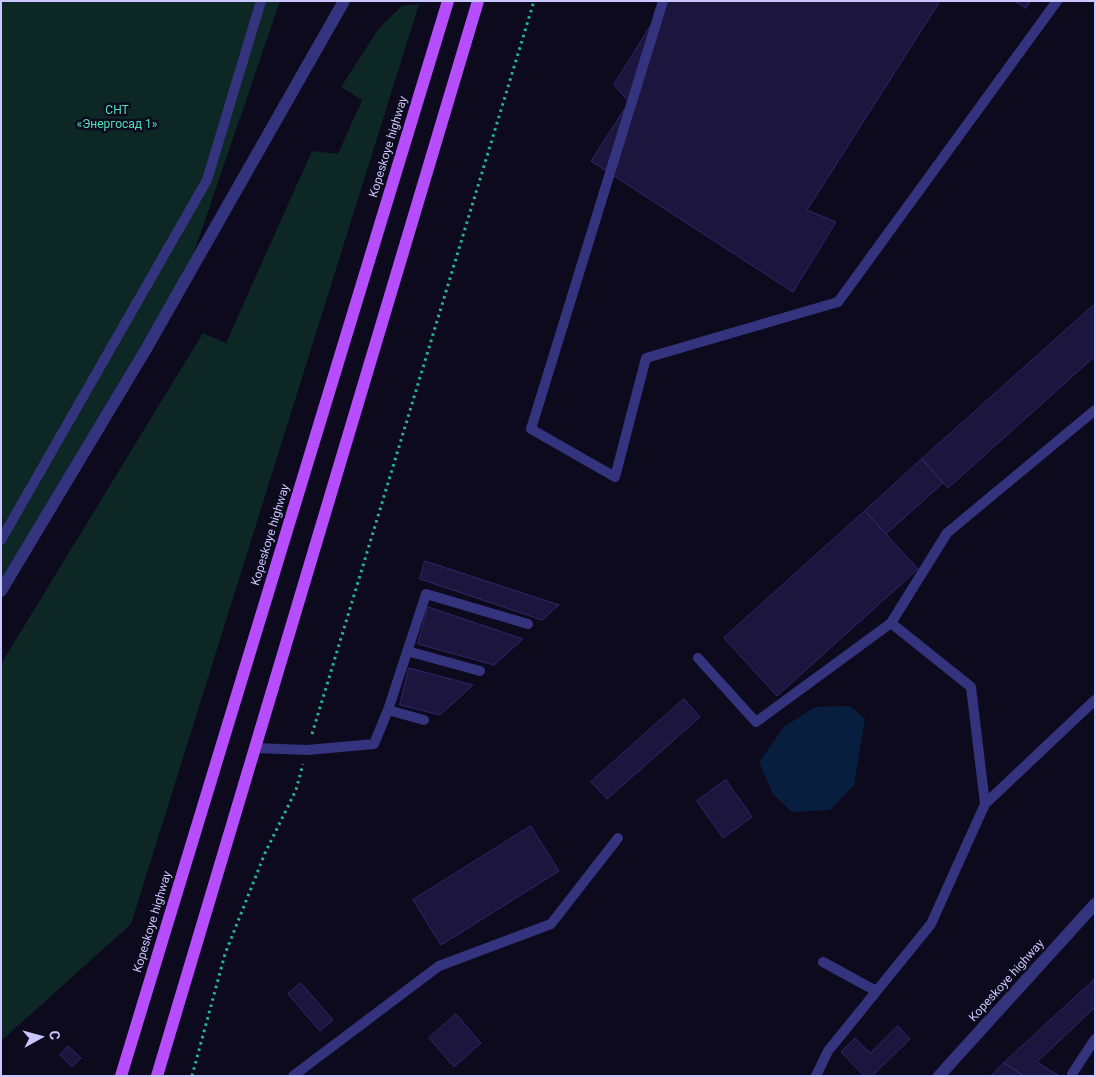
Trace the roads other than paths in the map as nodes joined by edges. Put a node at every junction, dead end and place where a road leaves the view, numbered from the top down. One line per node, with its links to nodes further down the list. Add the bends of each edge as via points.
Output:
1 (261, 1): 8 (lane, via 207,180)
2 (344, 1): 9 (street, via 146,349)
3 (448, 1): 26 (main road, Kopeskoye highway)
4 (478, 1): 18 (main road)
5 (663, 1): 6 (lane, via 531,429 615,477 646,358 838,302)
6 (1057, 1)
7 (1095, 410): 10 (lane, via 947,534)
8 (1, 540)
9 (1, 591)
10 (891, 623): 13 (lane, via 756,722); 19 (lane, via 971,687)
11 (528, 624): 12 (lane, via 426,594)
12 (407, 650): 14 (lane); 16 (lane)
13 (698, 658)
14 (480, 671)
15 (1095, 700): 19 (lane)
16 (388, 710): 17 (lane); 18 (lane, via 374,744 307,750)
17 (424, 720)
18 (255, 748): 27 (main road)
19 (985, 804): 23 (lane, via 931,924)
20 (618, 838): 28 (lane, via 551,924 439,966)
21 (1095, 904): 30 (street, Kopeskoye highway)
22 (823, 962): 23 (lane)
23 (876, 991): 29 (lane, via 828,1051)
24 (1095, 1039): 25 (lane)
25 (1072, 1074)
26 (121, 1076)
27 (157, 1076)
28 (293, 1076)
29 (816, 1076)
30 (939, 1076)

